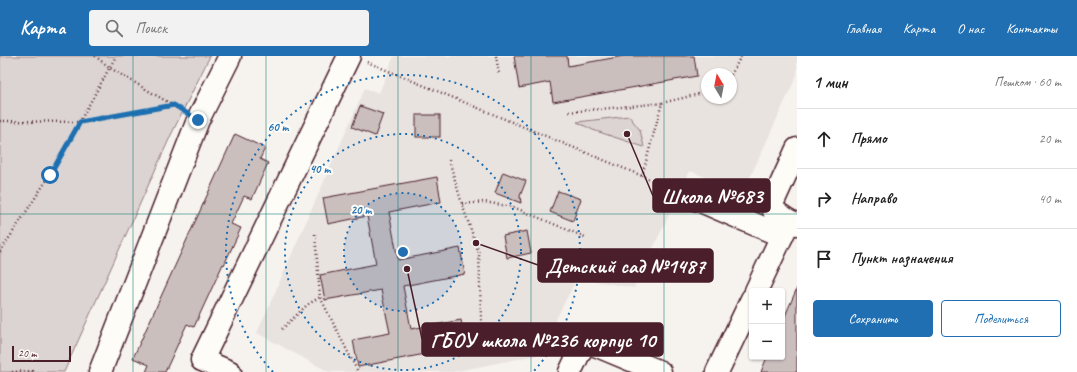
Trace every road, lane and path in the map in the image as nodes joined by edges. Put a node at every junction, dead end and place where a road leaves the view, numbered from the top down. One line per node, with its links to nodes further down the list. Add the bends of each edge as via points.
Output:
1 (95, 56): 7 (path)
2 (116, 56): 7 (path)
3 (230, 56): 14 (lane)
4 (496, 56): 9 (path)
5 (741, 56): 8 (path)
6 (358, 59): 19 (path); 34 (lane, via 202,360)
7 (110, 68): 12 (path); 16 (path)
8 (734, 68)
9 (498, 74)
10 (701, 93): 11 (path)
11 (662, 103): 13 (path); 19 (path)
12 (174, 105): 14 (path); 16 (path)
13 (569, 112)
14 (198, 120): 33 (lane)
15 (0, 121): 16 (path)
16 (80, 122): 25 (path, via 50,175)
17 (797, 149): 22 (lane, via 772,204 774,211)
18 (449, 160): 21 (path)
19 (642, 176): 20 (path)
20 (682, 193): 22 (lane)
21 (462, 204): 24 (path, via 484,202 513,207); 30 (path, via 479,254)
22 (789, 227): 26 (lane)
23 (315, 234): 27 (path)
24 (585, 237)
25 (0, 252)
26 (758, 288)
27 (320, 297): 29 (path, via 307,305); 35 (path)
28 (749, 305): 38 (lane)
29 (282, 329)
30 (482, 346)
31 (12, 372): 32 (path)
32 (34, 372)
33 (100, 372)
34 (230, 372)
35 (358, 372)
36 (570, 372): 37 (lane, via 584,343 588,342)
37 (660, 372)
38 (717, 372)

